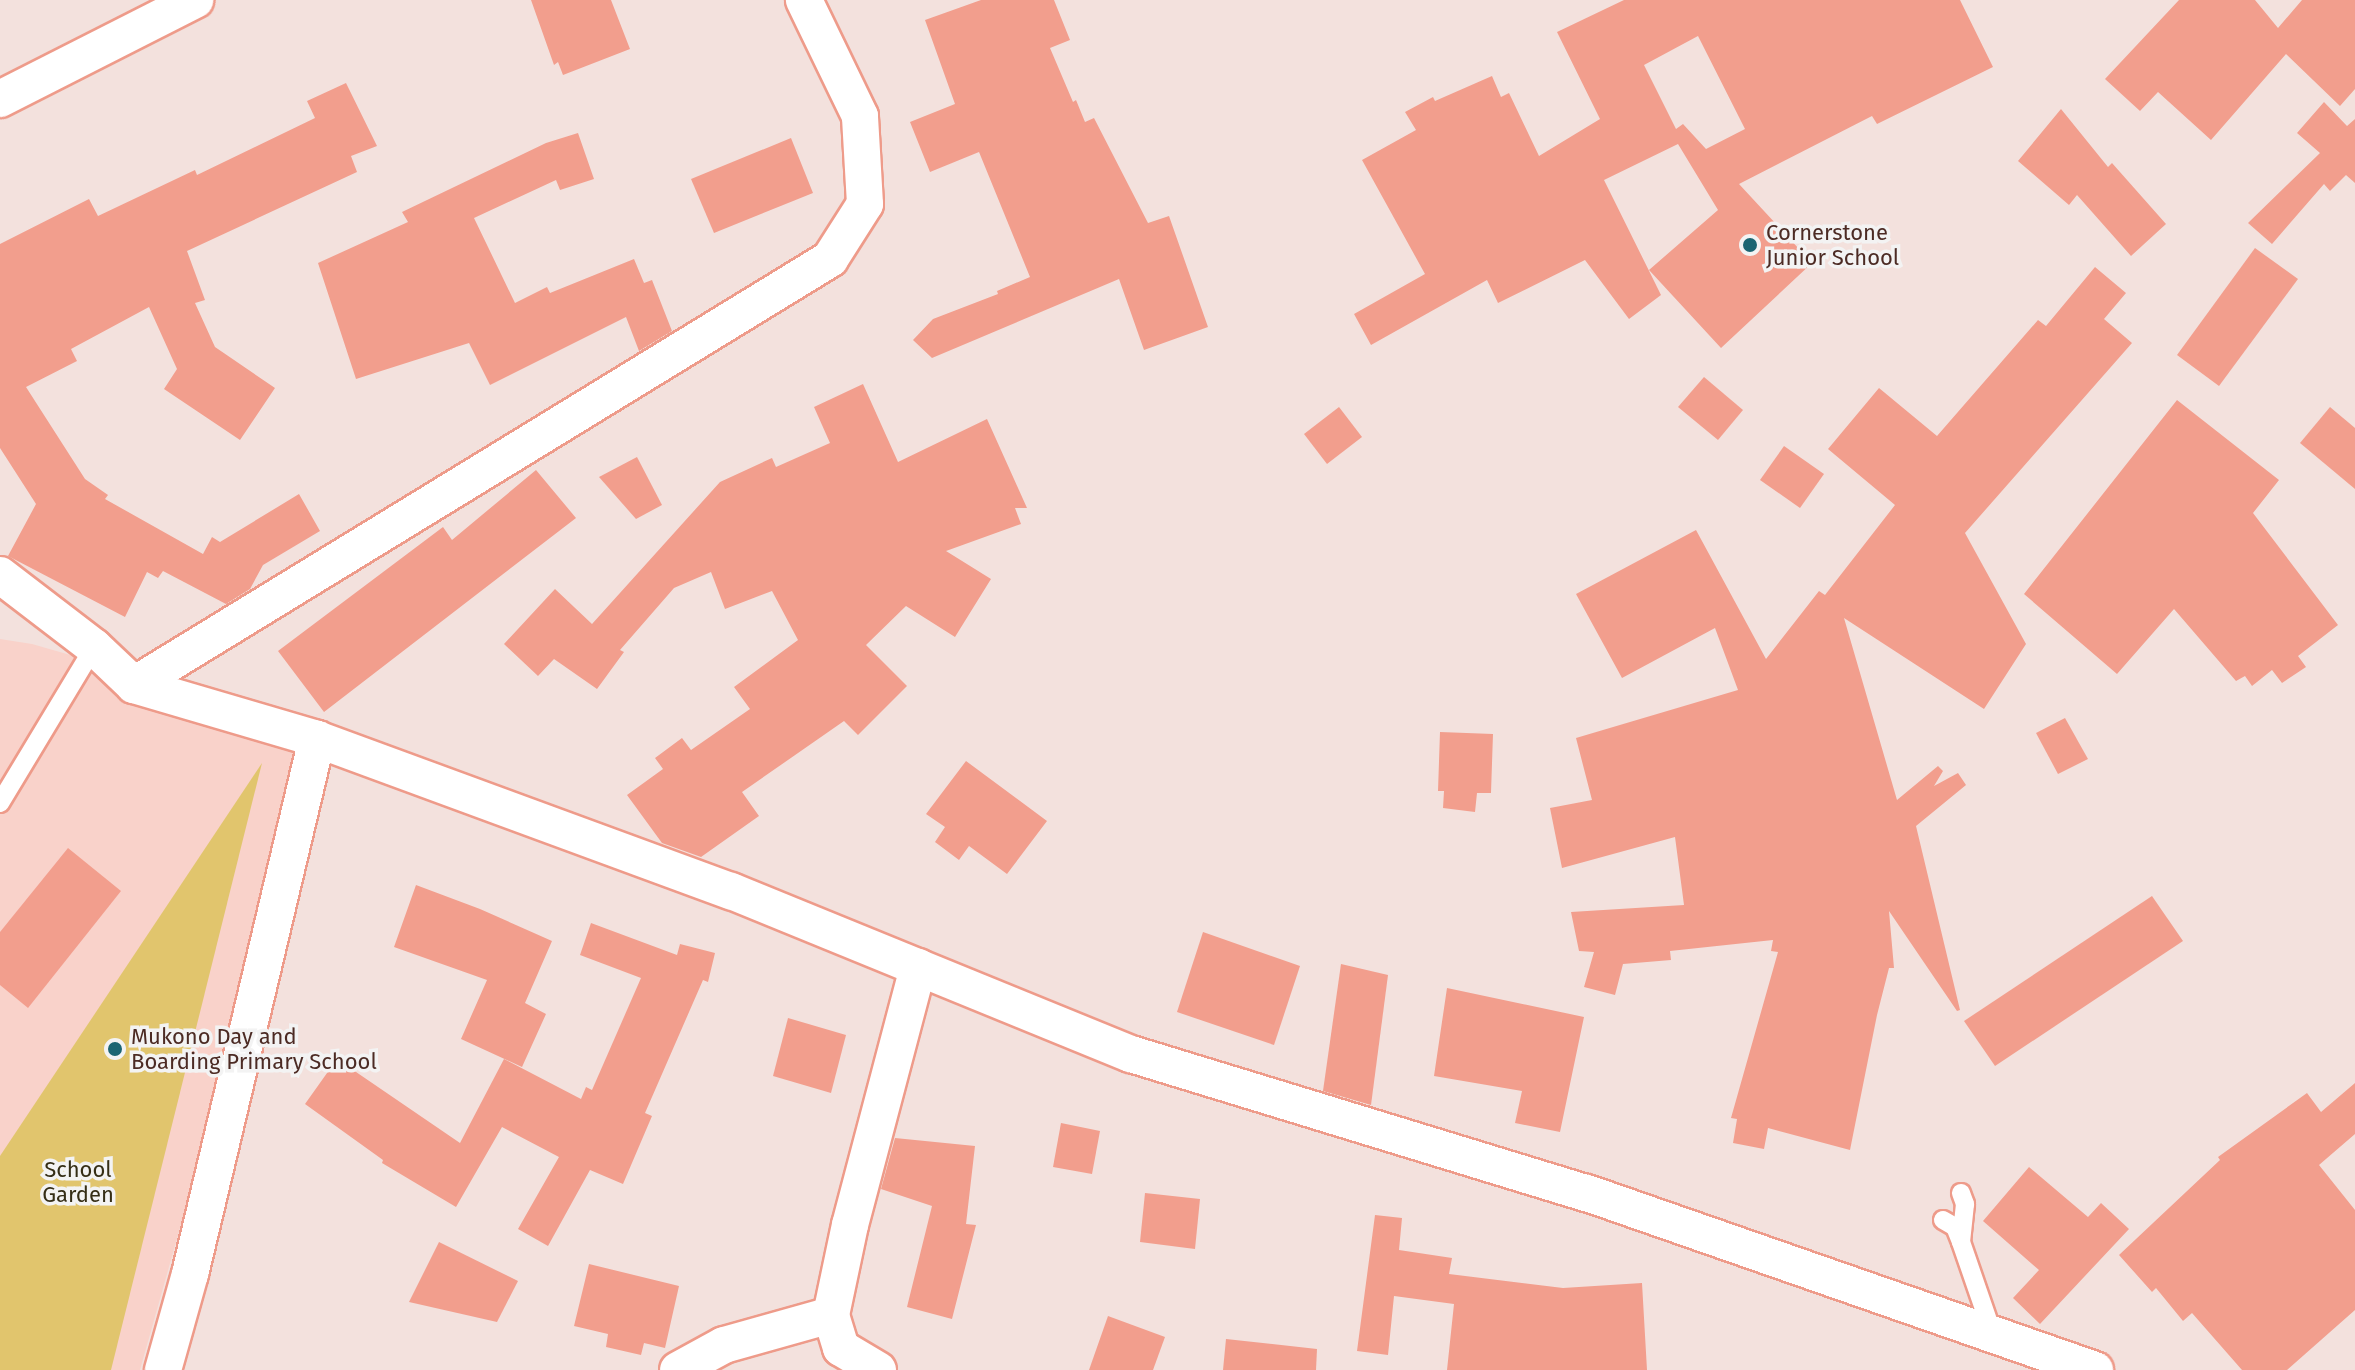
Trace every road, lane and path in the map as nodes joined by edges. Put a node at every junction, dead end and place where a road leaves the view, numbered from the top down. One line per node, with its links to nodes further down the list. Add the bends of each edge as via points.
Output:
1 (195, 0): 3 (street)
2 (804, 0): 6 (street, via 860,116 865,204 830,259)
3 (0, 99)
4 (0, 575): 5 (street)
5 (94, 647): 6 (street); 8 (lane)
6 (134, 685): 7 (street)
7 (317, 739): 9 (street, via 731,891); 16 (street)
8 (0, 803)
9 (918, 967): 13 (street); 14 (street, via 1131,1054 1587,1193)
10 (1961, 1193): 12 (lane)
11 (1943, 1220): 12 (lane, via 1955,1227)
12 (1961, 1242): 14 (lane)
13 (831, 1315): 17 (street, via 724,1345); 18 (street, via 841,1348)
14 (1992, 1332): 15 (street)
15 (2031, 1358): 19 (street)
16 (163, 1370)
17 (678, 1370)
18 (878, 1370)
19 (2095, 1370)

